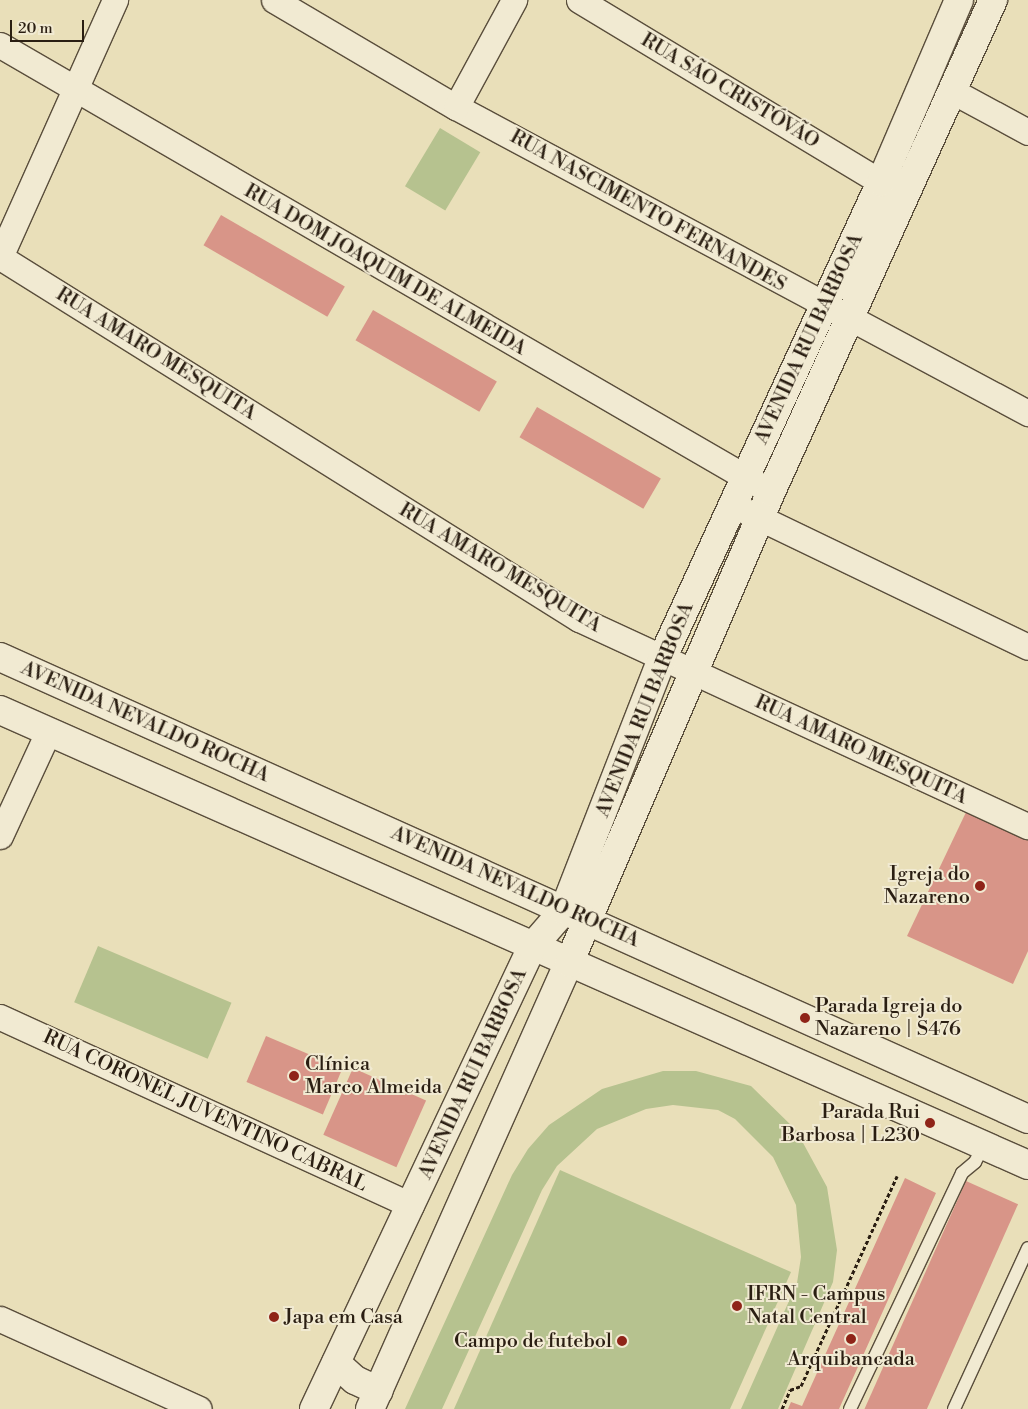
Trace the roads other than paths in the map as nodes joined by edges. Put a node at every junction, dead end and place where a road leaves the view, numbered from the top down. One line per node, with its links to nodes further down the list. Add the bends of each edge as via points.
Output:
1 (115, 0): 8 (street)
2 (274, 0): 10 (street, RUA NASCIMENTO FERNANDES)
3 (514, 0): 10 (street)
4 (579, 0): 12 (street, RUA SÃO CRISTÓVÃO)
5 (959, 0): 12 (main road, AVENIDA RUI BARBOSA)
6 (993, 0): 9 (main road, AVENIDA RUI BARBOSA)
7 (0, 45): 8 (street, RUA DOM JOAQUIM DE ALMEIDA)
8 (77, 90): 13 (street); 17 (street, RUA DOM JOAQUIM DE ALMEIDA)
9 (954, 92): 11 (street); 15 (main road, AVENIDA RUI BARBOSA)
10 (456, 107): 14 (street, RUA NASCIMENTO FERNANDES)
11 (1028, 132)
12 (882, 182): 14 (main road, AVENIDA RUI BARBOSA)
13 (0, 257): 23 (street, RUA AMARO MESQUITA, via 541,596)
14 (823, 307): 15 (street, RUA NASCIMENTO FERNANDES); 17 (main road, AVENIDA RUI BARBOSA)
15 (850, 320): 16 (street, RUA NASCIMENTO FERNANDES); 18 (main road, AVENIDA RUI BARBOSA)
16 (1028, 412)
17 (744, 479): 18 (street, RUA DOM JOAQUIM DE ALMEIDA); 19 (main road, AVENIDA RUI BARBOSA)
18 (770, 492): 20 (main road, AVENIDA RUI BARBOSA)
19 (733, 505): 20 (street); 23 (main road, AVENIDA RUI BARBOSA)
20 (760, 517): 21 (street); 24 (main road, AVENIDA RUI BARBOSA)
21 (1028, 647)
22 (0, 657): 29 (main road, AVENIDA NEVALDO ROCHA)
23 (662, 659): 24 (street, RUA AMARO MESQUITA); 29 (main road, AVENIDA RUI BARBOSA)
24 (693, 673): 27 (street, RUA AMARO MESQUITA); 29 (main road, AVENIDA RUI BARBOSA)
25 (0, 710): 26 (main road)
26 (48, 732): 28 (street); 30 (main road)
27 (1028, 826)
28 (0, 836)
29 (576, 914): 30 (main road, AVENIDA RUI BARBOSA); 31 (main road, AVENIDA RUI BARBOSA); 33 (main road, AVENIDA NEVALDO ROCHA)
30 (532, 947): 31 (main road); 36 (main road, AVENIDA RUI BARBOSA)
31 (569, 963): 34 (main road); 40 (main road, AVENIDA RUI BARBOSA)
32 (0, 1017): 36 (street, RUA CORONEL JUVENTINO CABRAL)
33 (1028, 1119)
34 (984, 1145): 35 (main road); 43 (lane, via 975,1162 962,1174)
35 (1028, 1165)
36 (411, 1205): 39 (main road, AVENIDA RUI BARBOSA)
37 (1028, 1248): 44 (lane)
38 (0, 1319): 41 (street)
39 (336, 1363): 40 (main road); 42 (main road, AVENIDA RUI BARBOSA)
40 (374, 1400)
41 (199, 1409)
42 (314, 1409)
43 (850, 1409)
44 (954, 1409)

